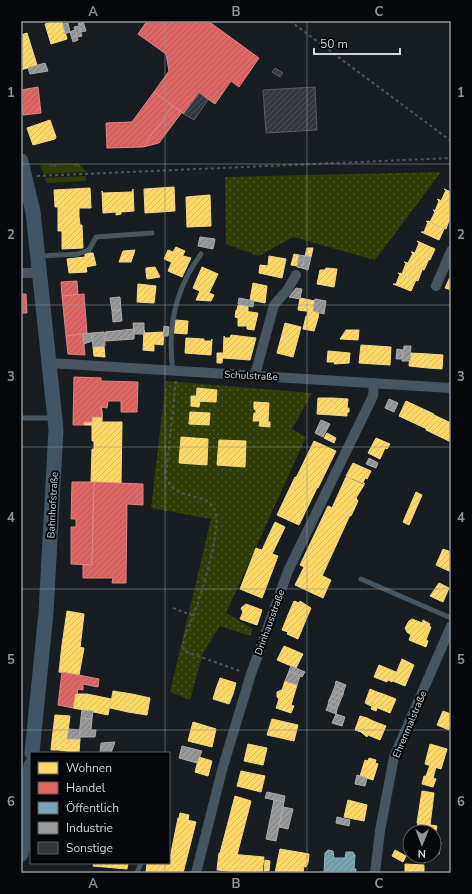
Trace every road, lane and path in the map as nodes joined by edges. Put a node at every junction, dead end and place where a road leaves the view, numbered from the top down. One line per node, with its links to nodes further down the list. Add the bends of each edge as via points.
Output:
1 (290, 21): 2 (path)
2 (451, 141)
3 (451, 158): 5 (path)
4 (21, 161): 5 (main road, Bahnhofstraße)
5 (26, 176): 9 (main road, Bahnhofstraße)
6 (152, 233): 9 (lane, via 96,237 89,250 78,254)
7 (451, 251): 13 (street)
8 (201, 254): 15 (lane, via 189,273 175,305 170,352)
9 (38, 256): 11 (main road, Bahnhofstraße)
10 (21, 273): 11 (street)
11 (40, 273): 14 (main road, Bahnhofstraße)
12 (296, 275): 16 (street, via 274,305)
13 (436, 286)
14 (50, 363): 15 (street, Schulstraße); 20 (main road, Bahnhofstraße)
15 (175, 371): 16 (street, Schulstraße); 23 (path, via 166,476 168,484 172,489 207,501 215,510 216,522 209,565)
16 (255, 375): 17 (street, Schulstraße)
17 (374, 383): 18 (street, Schulstraße); 26 (street, Drinhausstraße, via 373,396 288,571)
18 (451, 388)
19 (21, 418): 20 (lane)
20 (55, 418): 27 (main road, Bahnhofstraße, via 46,613)
21 (361, 579): 24 (lane)
22 (173, 608): 23 (path)
23 (194, 616): 26 (path, via 182,642 184,651)
24 (451, 618)
25 (451, 626): 32 (street, Ehrenmalstraße, via 394,757)
26 (250, 674): 31 (street, Drinhausstraße)
27 (32, 752)
28 (30, 771): 29 (main road)
29 (27, 790): 30 (main road)
30 (21, 854)
31 (196, 873)
32 (375, 873)

